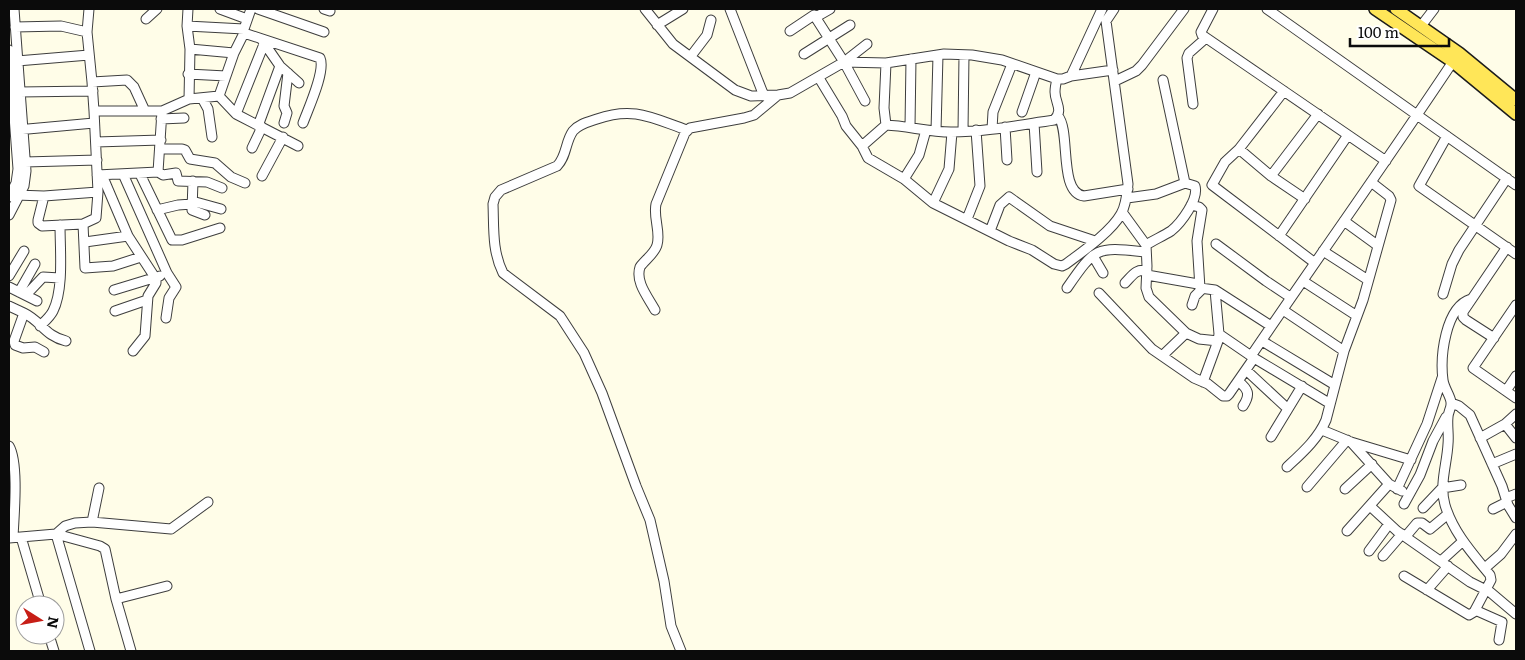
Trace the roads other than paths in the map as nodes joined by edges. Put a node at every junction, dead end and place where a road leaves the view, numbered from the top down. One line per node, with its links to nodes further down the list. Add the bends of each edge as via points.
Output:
1 (14, 9): 28 (street)
2 (89, 9): 33 (street)
3 (157, 9): 21 (street)
4 (188, 9): 26 (street)
5 (220, 9): 29 (street)
6 (251, 9): 29 (street)
7 (258, 9): 34 (street)
8 (644, 9): 24 (street)
9 (683, 9): 24 (street)
10 (730, 9): 70 (street)
11 (830, 9): 20 (street)
12 (1103, 9): 23 (street); 30 (street)
13 (1114, 9): 23 (street)
14 (1184, 9): 64 (street, via 1142,66)
15 (1213, 9): 37 (street, via 1200,32)
16 (1267, 9): 85 (street)
17 (1375, 9): 48 (main road)
18 (1396, 9): 27 (main road)
19 (1434, 9): 27 (street)
20 (813, 14): 32 (street); 36 (street)
21 (146, 19)
22 (711, 20): 47 (street, via 706,35)
23 (1106, 21): 31 (street)
24 (657, 25): 47 (street, via 673,44)
25 (850, 25): 36 (street)
26 (188, 26): 29 (street); 40 (street)
27 (1421, 26): 48 (main road)
28 (15, 27): 33 (street, via 61,26); 35 (street)
29 (245, 27): 38 (street); 42 (street)
30 (1092, 30): 31 (street); 60 (street)
31 (1107, 30): 55 (street)
32 (790, 31)
33 (87, 32): 43 (street)
34 (324, 32)
35 (12, 37): 50 (street)
36 (830, 37): 44 (street); 51 (street)
37 (1206, 38): 68 (street); 76 (street, via 1187,58)
38 (262, 41): 54 (street); 81 (street); 89 (street, via 320,58 317,84)
39 (867, 44): 51 (street)
40 (190, 49): 42 (street); 58 (street)
41 (9, 50): 67 (street)
42 (234, 53): 59 (street)
43 (88, 54): 50 (street); 66 (street)
44 (804, 54)
45 (964, 54): 46 (street); 53 (street); 96 (street)
46 (938, 55): 49 (street); 95 (street)
47 (691, 56): 70 (street, via 735,90 751,96)
48 (1456, 57): 74 (main road); 83 (main road); 85 (street)
49 (911, 59): 52 (street); 97 (street)
50 (17, 60): 67 (street)
51 (844, 62): 52 (street); 61 (street); 75 (street)
52 (886, 63): 94 (street)
53 (1012, 64): 56 (street); 91 (street, via 993,112)
54 (280, 66): 57 (street); 93 (street)
55 (1113, 70): 60 (street); 64 (street)
56 (1036, 72): 62 (street); 79 (street)
57 (288, 73): 65 (street); 88 (street)
58 (188, 74): 59 (street); 73 (street)
59 (226, 76): 69 (street)
60 (1071, 76): 62 (street)
61 (819, 78): 71 (street); 110 (street, via 846,126)
62 (1056, 79): 80 (street)
63 (1163, 80): 130 (street)
64 (1114, 81): 134 (street)
65 (299, 83)
66 (93, 86): 67 (street); 77 (street); 78 (street, via 127,80 134,87)
67 (14, 87): 92 (street)
68 (1284, 91): 82 (street); 112 (street)
69 (219, 96): 72 (street); 81 (street)
70 (764, 96): 71 (street)
71 (778, 96): 99 (street, via 754,115)
72 (202, 98): 73 (street); 105 (street, via 208,109)
73 (189, 99): 84 (street)
74 (1516, 100)
75 (865, 101)
76 (1193, 104)
77 (94, 111): 78 (street); 87 (street)
78 (145, 111): 84 (street)
79 (1022, 112)
80 (1059, 112): 90 (street, via 1054,120); 134 (street, via 1067,172 1076,192 1084,196)
81 (236, 114): 93 (street)
82 (1318, 114): 103 (street); 124 (street)
83 (1516, 114)
84 (162, 115): 86 (street); 108 (street)
85 (1417, 115): 104 (street); 116 (street)
86 (184, 118)
87 (94, 123): 92 (street); 107 (street)
88 (284, 123)
89 (302, 123)
90 (1034, 123): 98 (street); 119 (street)
91 (992, 124): 98 (street); 101 (street)
92 (15, 126): 113 (street); 117 (street)
93 (260, 126): 106 (street); 111 (street)
94 (886, 126): 97 (street); 110 (street)
95 (937, 126): 100 (street); 102 (street)
96 (963, 126): 101 (street); 102 (street)
97 (910, 127): 100 (street)
98 (1005, 127): 115 (street)
99 (687, 130): 192 (street, via 656,204 657,246 638,271 639,280); 277 (street, via 627,112 612,113 584,123 573,132 557,166 501,190 492,204 495,249 503,273 560,316 584,353 602,393 650,520 671,626)
100 (926, 130): 126 (street, via 919,155)
101 (976, 130): 146 (street, via 980,186)
102 (952, 132): 139 (street, via 950,170)
103 (1348, 135): 116 (street); 137 (street)
104 (1448, 136): 125 (street); 150 (street, via 1419,186)
105 (212, 137)
106 (283, 137): 109 (street); 123 (street)
107 (96, 142): 108 (street); 114 (street)
108 (160, 145): 118 (street); 129 (street, via 185,150 190,159 215,163 231,177)
109 (298, 146)
110 (862, 146): 126 (street, via 868,158)
111 (252, 148)
112 (1239, 150): 124 (street); 154 (street, via 1224,162 1212,185)
113 (13, 151): 135 (street, via 17,179)
114 (96, 160): 117 (street); 122 (street)
115 (1007, 160)
116 (1386, 161): 128 (street)
117 (25, 162): 135 (street, via 24,182)
118 (158, 172): 121 (street); 127 (street, via 162,175 176,173 178,181)
119 (1037, 172)
120 (123, 174): 121 (street); 122 (street); 168 (street)
121 (140, 174): 142 (street)
122 (100, 175): 133 (street); 153 (street)
123 (262, 176)
124 (1271, 176): 137 (street)
125 (1507, 178): 131 (street); 150 (street)
126 (904, 179): 139 (street)
127 (193, 181): 132 (street); 138 (street)
128 (1371, 182): 147 (street); 158 (street, via 1391,200)
129 (245, 183)
130 (1185, 183): 134 (street, via 1156,194); 140 (street, via 1196,189)
131 (1516, 185)
132 (222, 188)
133 (98, 192): 136 (street); 148 (street, via 97,216)
134 (1127, 194): 143 (street)
135 (12, 195): 136 (street); 144 (street)
136 (44, 196): 149 (street, via 38,223 42,226)
137 (1305, 199): 154 (street)
138 (192, 202): 141 (street); 142 (street); 145 (street, via 192,210)
139 (933, 203): 146 (street)
140 (1191, 205): 160 (street, via 1176,226); 177 (street, via 1202,210 1197,241)
141 (221, 209)
142 (157, 210): 151 (street, via 172,240)
143 (1122, 212): 155 (street); 160 (street)
144 (9, 214)
145 (205, 215)
146 (967, 219): 152 (street)
147 (1344, 222): 158 (street); 162 (street)
148 (83, 224): 149 (street); 156 (street)
149 (60, 225): 173 (street)
150 (1475, 226): 159 (street); 184 (street, via 1455,257)
151 (220, 228)
152 (990, 231): 155 (street, via 1062,266); 155 (street, via 1000,205 1009,197 1050,226)
153 (128, 236): 156 (street); 165 (street)
154 (1279, 236): 166 (street)
155 (1095, 241)
156 (85, 242): 165 (street, via 85,268 112,266)
157 (1216, 244): 185 (street)
158 (1377, 245): 174 (street)
159 (1507, 247): 163 (street); 186 (street)
160 (1146, 248): 164 (street, via 1107,249); 170 (street)
161 (24, 251): 171 (street)
162 (1323, 251): 166 (street); 174 (street)
163 (1516, 254)
164 (1093, 256): 169 (street); 179 (street)
165 (141, 257): 172 (street)
166 (1315, 263): 175 (street)
167 (35, 264): 183 (street)
168 (167, 273): 172 (street); 197 (street, via 176,288 169,298)
169 (1102, 273)
170 (1147, 273): 176 (street, via 1139,270); 177 (street); 200 (street, via 1146,292)
171 (9, 276)
172 (155, 277): 180 (street); 187 (street, via 156,284)
173 (60, 278): 183 (street, via 43,277); 198 (street, via 54,307)
174 (1368, 280): 196 (street)
175 (1303, 281): 185 (street); 196 (street)
176 (1125, 283)
177 (1200, 286): 181 (street); 189 (street)
178 (9, 287): 183 (street)
179 (1067, 288)
180 (114, 290)
181 (1215, 290): 199 (street); 201 (street)
182 (1099, 293): 208 (street)
183 (22, 294): 188 (street)
184 (1443, 294)
185 (1290, 297): 193 (street)
186 (1471, 299): 202 (street, via 1463,317); 211 (street, via 1464,301 1454,312 1447,328)
187 (147, 300): 194 (street); 205 (street, via 145,336)
188 (37, 301)
189 (1192, 305)
190 (1516, 305): 202 (street)
191 (9, 306): 195 (street)
192 (656, 310)
193 (1283, 310): 199 (street); 206 (street)
194 (116, 311)
195 (24, 313): 198 (street); 207 (street, via 14,345)
196 (1357, 316): 206 (street)
197 (166, 318)
198 (40, 326): 204 (street, via 50,335)
199 (1271, 326): 203 (street)
200 (1186, 333): 201 (street, via 1199,339); 208 (street)
201 (1218, 338): 209 (street); 214 (street)
202 (1494, 338): 217 (street, via 1473,368)
203 (1262, 340): 209 (street); 215 (street)
204 (66, 341)
205 (133, 351)
206 (1344, 351): 215 (street)
207 (44, 352)
208 (1162, 356): 214 (street)
209 (1253, 357): 210 (street); 216 (street)
210 (1246, 370): 213 (street); 222 (street)
211 (1443, 375): 220 (street); 233 (street)
212 (1516, 376): 217 (street)
213 (1238, 380): 214 (street, via 1225,396); 221 (street, via 1245,386 1249,397)
214 (1203, 382)
215 (1335, 385): 219 (street)
216 (1302, 386): 219 (street); 222 (street)
217 (1506, 390): 218 (street)
218 (1516, 398)
219 (1329, 403): 226 (street)
220 (1451, 403): 223 (street); 228 (street, via 1470,415)
221 (1243, 406)
222 (1288, 409): 227 (street)
223 (1448, 414): 242 (street); 243 (street)
224 (1516, 414): 225 (street)
225 (1506, 424): 228 (street); 229 (street)
226 (1322, 430): 230 (street); 236 (street)
227 (1271, 437)
228 (1480, 438): 235 (street)
229 (1516, 438)
230 (1349, 441): 233 (street); 234 (street); 240 (street)
231 (9, 446): 252 (street, via 13,454)
232 (1516, 454): 235 (street)
233 (1411, 460): 238 (street)
234 (1372, 464): 238 (street); 241 (street)
235 (1492, 464): 245 (street)
236 (1287, 467)
237 (1461, 485): 242 (street)
238 (1393, 486): 243 (street); 248 (street)
239 (99, 488): 254 (street)
240 (1307, 488)
241 (1344, 488)
242 (1442, 488): 249 (street); 251 (street)
243 (1410, 494): 247 (street)
244 (1516, 494): 245 (street)
245 (1506, 500): 250 (street); 253 (street)
246 (208, 502): 254 (street, via 172,529)
247 (1404, 504)
248 (1370, 506): 255 (street); 256 (street)
249 (1423, 508)
250 (1494, 509)
251 (1448, 514): 259 (street, via 1430,530 1417,523); 261 (street)
252 (11, 518): 260 (street)
253 (1516, 518)
254 (92, 522): 257 (street, via 68,525)
255 (1389, 524): 259 (street); 262 (street)
256 (1347, 531)
257 (56, 534): 260 (street); 271 (street, via 105,549); 275 (street)
258 (1516, 534): 265 (street, via 1498,558)
259 (1404, 535): 263 (street); 264 (street)
260 (14, 537): 270 (street)
261 (1463, 541): 264 (street); 265 (street)
262 (1369, 550)
263 (1383, 556)
264 (1444, 563): 268 (street); 269 (street)
265 (1485, 568): 269 (street, via 1492,577)
266 (1404, 576): 268 (street)
267 (167, 586): 271 (street)
268 (1427, 590): 272 (street, via 1466,614)
269 (1486, 590): 272 (street); 273 (street)
270 (37, 595)
271 (116, 599): 276 (street)
272 (1475, 610): 274 (street, via 1502,622)
273 (1516, 614)
274 (1499, 640)
275 (90, 651)
276 (131, 651)
277 (681, 651)

